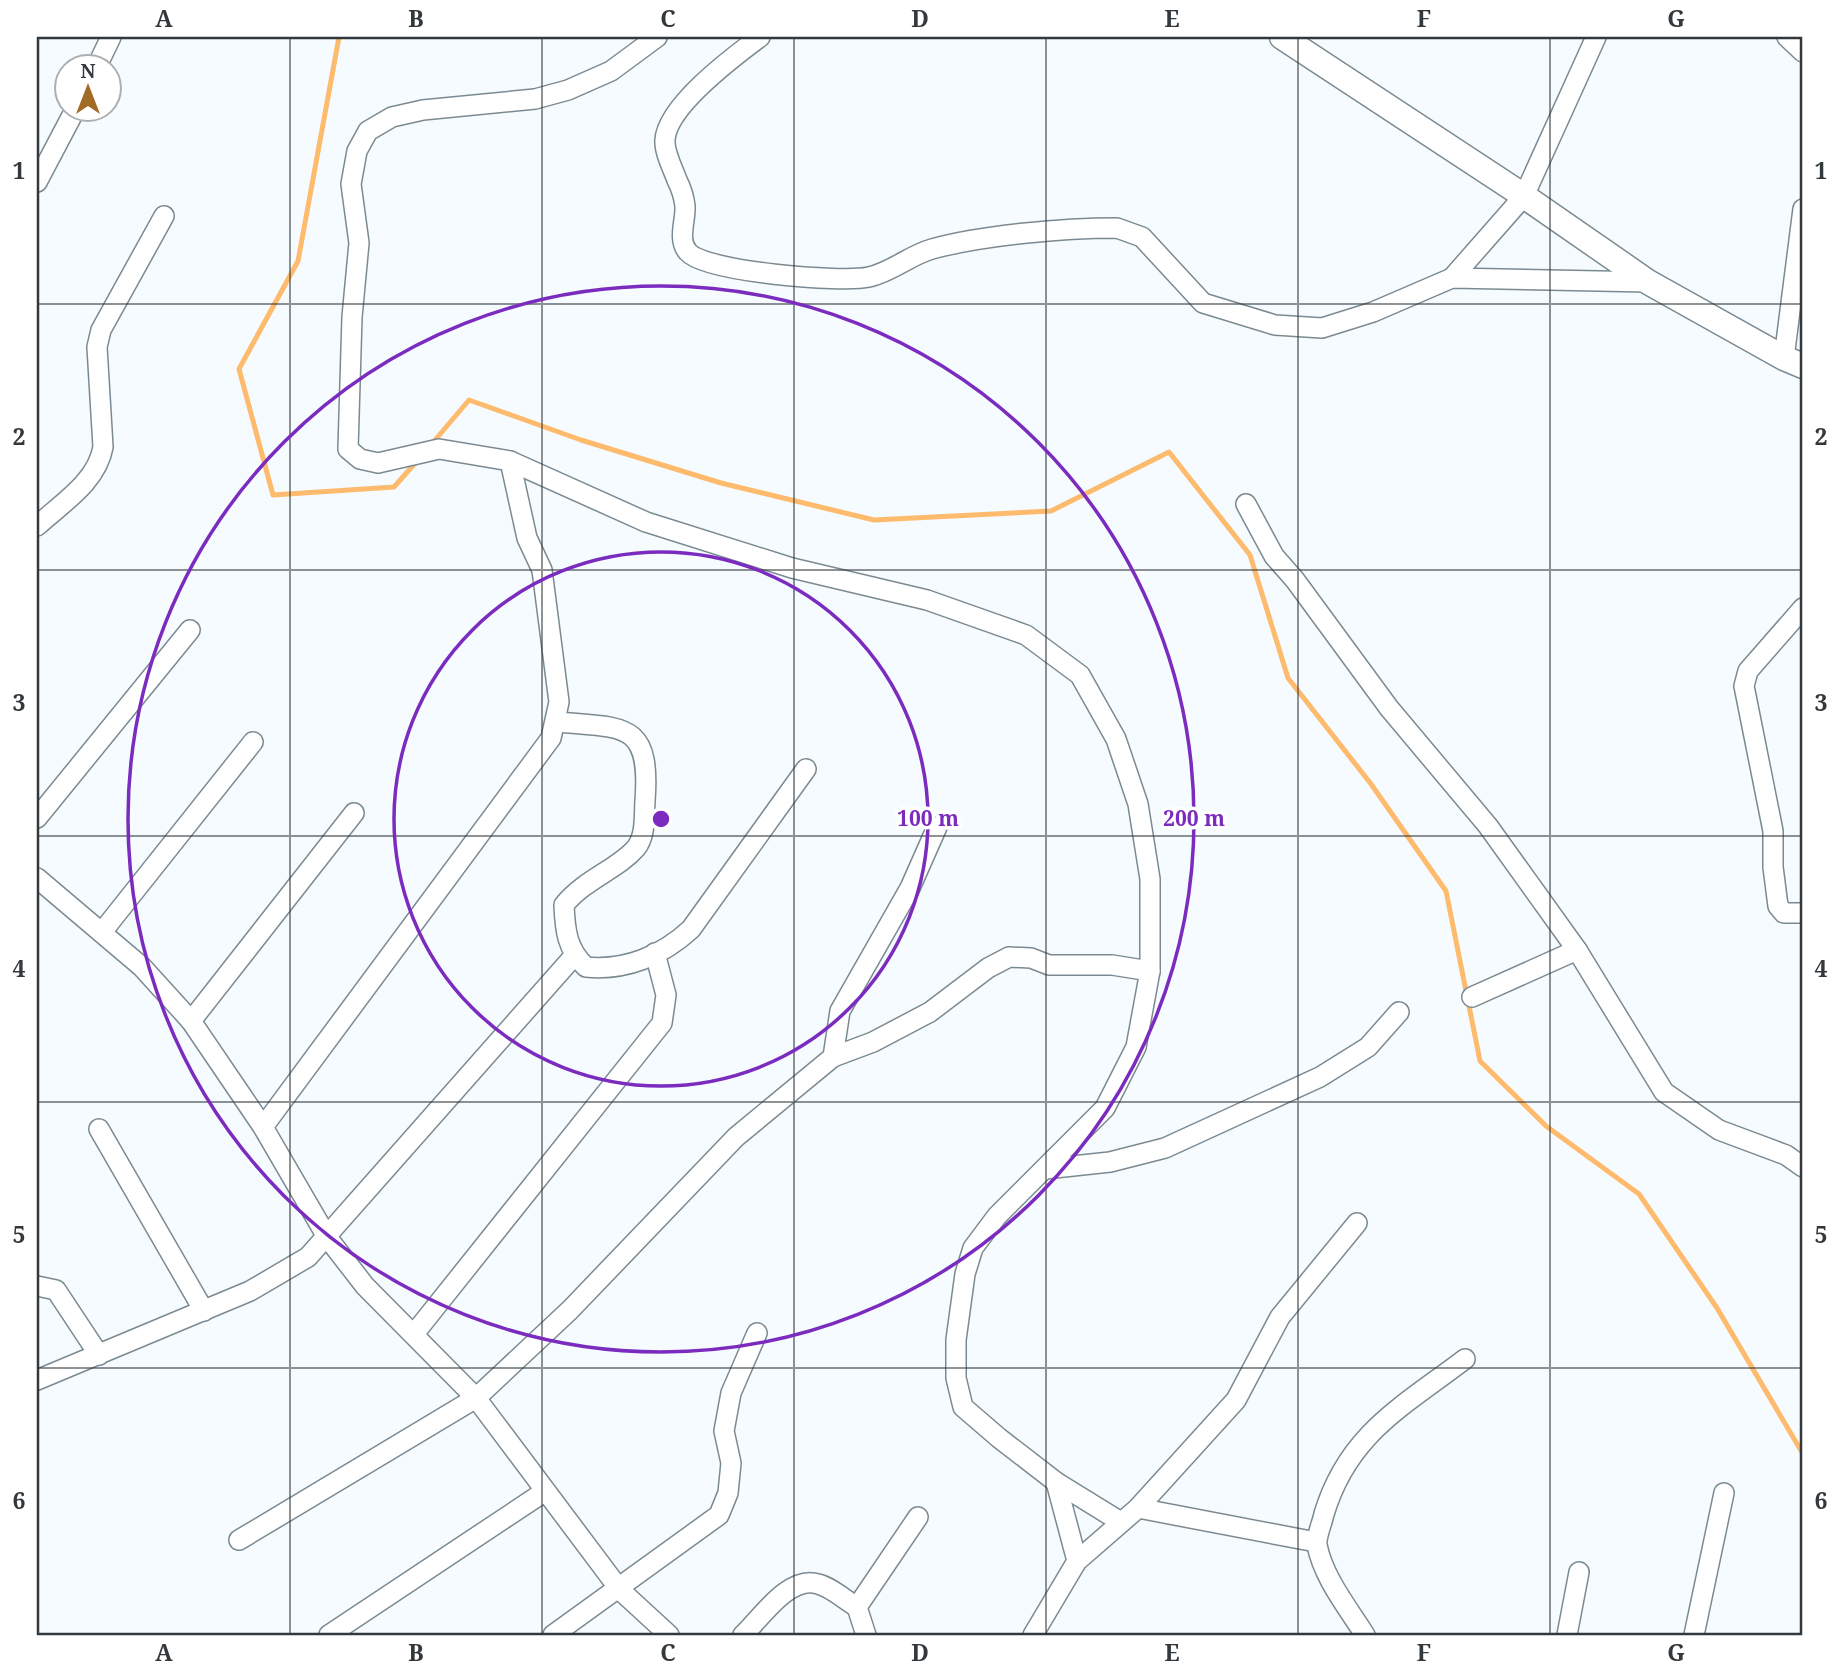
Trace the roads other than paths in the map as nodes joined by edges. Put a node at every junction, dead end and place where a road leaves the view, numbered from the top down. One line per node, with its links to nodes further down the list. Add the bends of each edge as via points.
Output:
1 (657, 37): 15 (street, via 611,71 568,90 534,99 392,117 368,131 356,151 351,184 359,243 348,449 360,459 378,463 439,449)
2 (760, 37): 12 (street, via 690,98 668,125 664,142 685,205 682,239 687,252 702,261 740,270 841,279 870,277 913,256 956,243 1117,228 1142,237 1203,303 1275,324 1322,328)
3 (1282, 37): 9 (street)
4 (1596, 37): 9 (street)
5 (1787, 37): 6 (street)
6 (1803, 52)
7 (69, 122): 8 (street)
8 (37, 181)
9 (1524, 196): 12 (street); 13 (street)
10 (1803, 209): 14 (street)
11 (164, 216): 17 (street, via 101,330 97,347 100,461 94,474)
12 (1452, 278): 13 (street)
13 (1648, 282): 14 (street)
14 (1794, 362)
15 (510, 461): 20 (street, via 527,538 542,570 559,702); 32 (street, via 646,522 792,568 928,600 1026,635 1080,675 1116,739 1138,804 1150,879)
16 (1246, 504): 29 (street, via 1274,556 1389,708 1488,826)
17 (37, 526)
18 (1803, 608): 27 (street, via 1748,671 1745,685 1773,831 1778,906 1784,913)
19 (190, 629): 24 (street)
20 (557, 722): 31 (street, via 611,727 629,734 643,748 647,768 642,835 636,848 575,891 564,905 565,931); 37 (street, via 551,738)
21 (253, 742): 28 (street)
22 (806, 769): 30 (street, via 691,929 679,941)
23 (354, 813): 35 (street)
24 (37, 818)
25 (937, 827): 36 (street, via 910,888 840,1012)
26 (37, 878): 28 (street)
27 (1803, 914)
28 (102, 932): 35 (street, via 142,967)
29 (1577, 950): 33 (street); 39 (street, via 1664,1092 1719,1130 1786,1155)
30 (654, 953): 31 (street, via 628,966 605,969 586,967); 46 (street, via 666,995 662,1023)
31 (574, 956): 42 (street)
32 (1150, 971): 36 (street, via 1112,965 1049,965 1009,957 930,1012); 40 (street, via 1136,1046 1105,1108)
33 (1472, 997)
34 (1399, 1012): 40 (street, via 1368,1047 1320,1077 1166,1148 1110,1162)
35 (191, 1021): 37 (street)
36 (833, 1057): 50 (street, via 736,1137 570,1310)
37 (262, 1127): 42 (street)
38 (99, 1129): 44 (street)
39 (1803, 1167)
40 (1045, 1169): 51 (street, via 997,1216 973,1248 956,1340 956,1378 963,1407)
41 (1357, 1223): 54 (street, via 1280,1317 1236,1400)
42 (327, 1237): 44 (street, via 308,1257); 46 (street, via 366,1286)
43 (37, 1286): 47 (street, via 56,1290)
44 (204, 1311): 47 (street)
45 (757, 1333): 61 (street, via 731,1393 724,1431 731,1463 728,1493 719,1515)
46 (414, 1334): 50 (street)
47 (99, 1355): 49 (street)
48 (1465, 1359): 58 (street, via 1369,1432 1344,1464)
49 (37, 1380)
50 (476, 1398): 52 (street); 57 (street)
51 (1056, 1482): 56 (street); 59 (street)
52 (544, 1492): 61 (street); 63 (street)
53 (1724, 1493): 71 (street)
54 (1138, 1508): 56 (street); 58 (street)
55 (918, 1517): 62 (street)
56 (1121, 1522): 59 (street)
57 (239, 1540)
58 (1316, 1542): 69 (street, via 1323,1564)
59 (1077, 1561): 68 (street)
60 (1579, 1572): 70 (street)
61 (620, 1590): 64 (street); 65 (street)
62 (857, 1607): 66 (street, via 818,1583 804,1583 791,1588); 67 (street)
63 (329, 1635)
64 (553, 1635)
65 (669, 1635)
66 (743, 1635)
67 (866, 1635)
68 (1033, 1635)
69 (1365, 1635)
70 (1567, 1635)
71 (1694, 1635)

